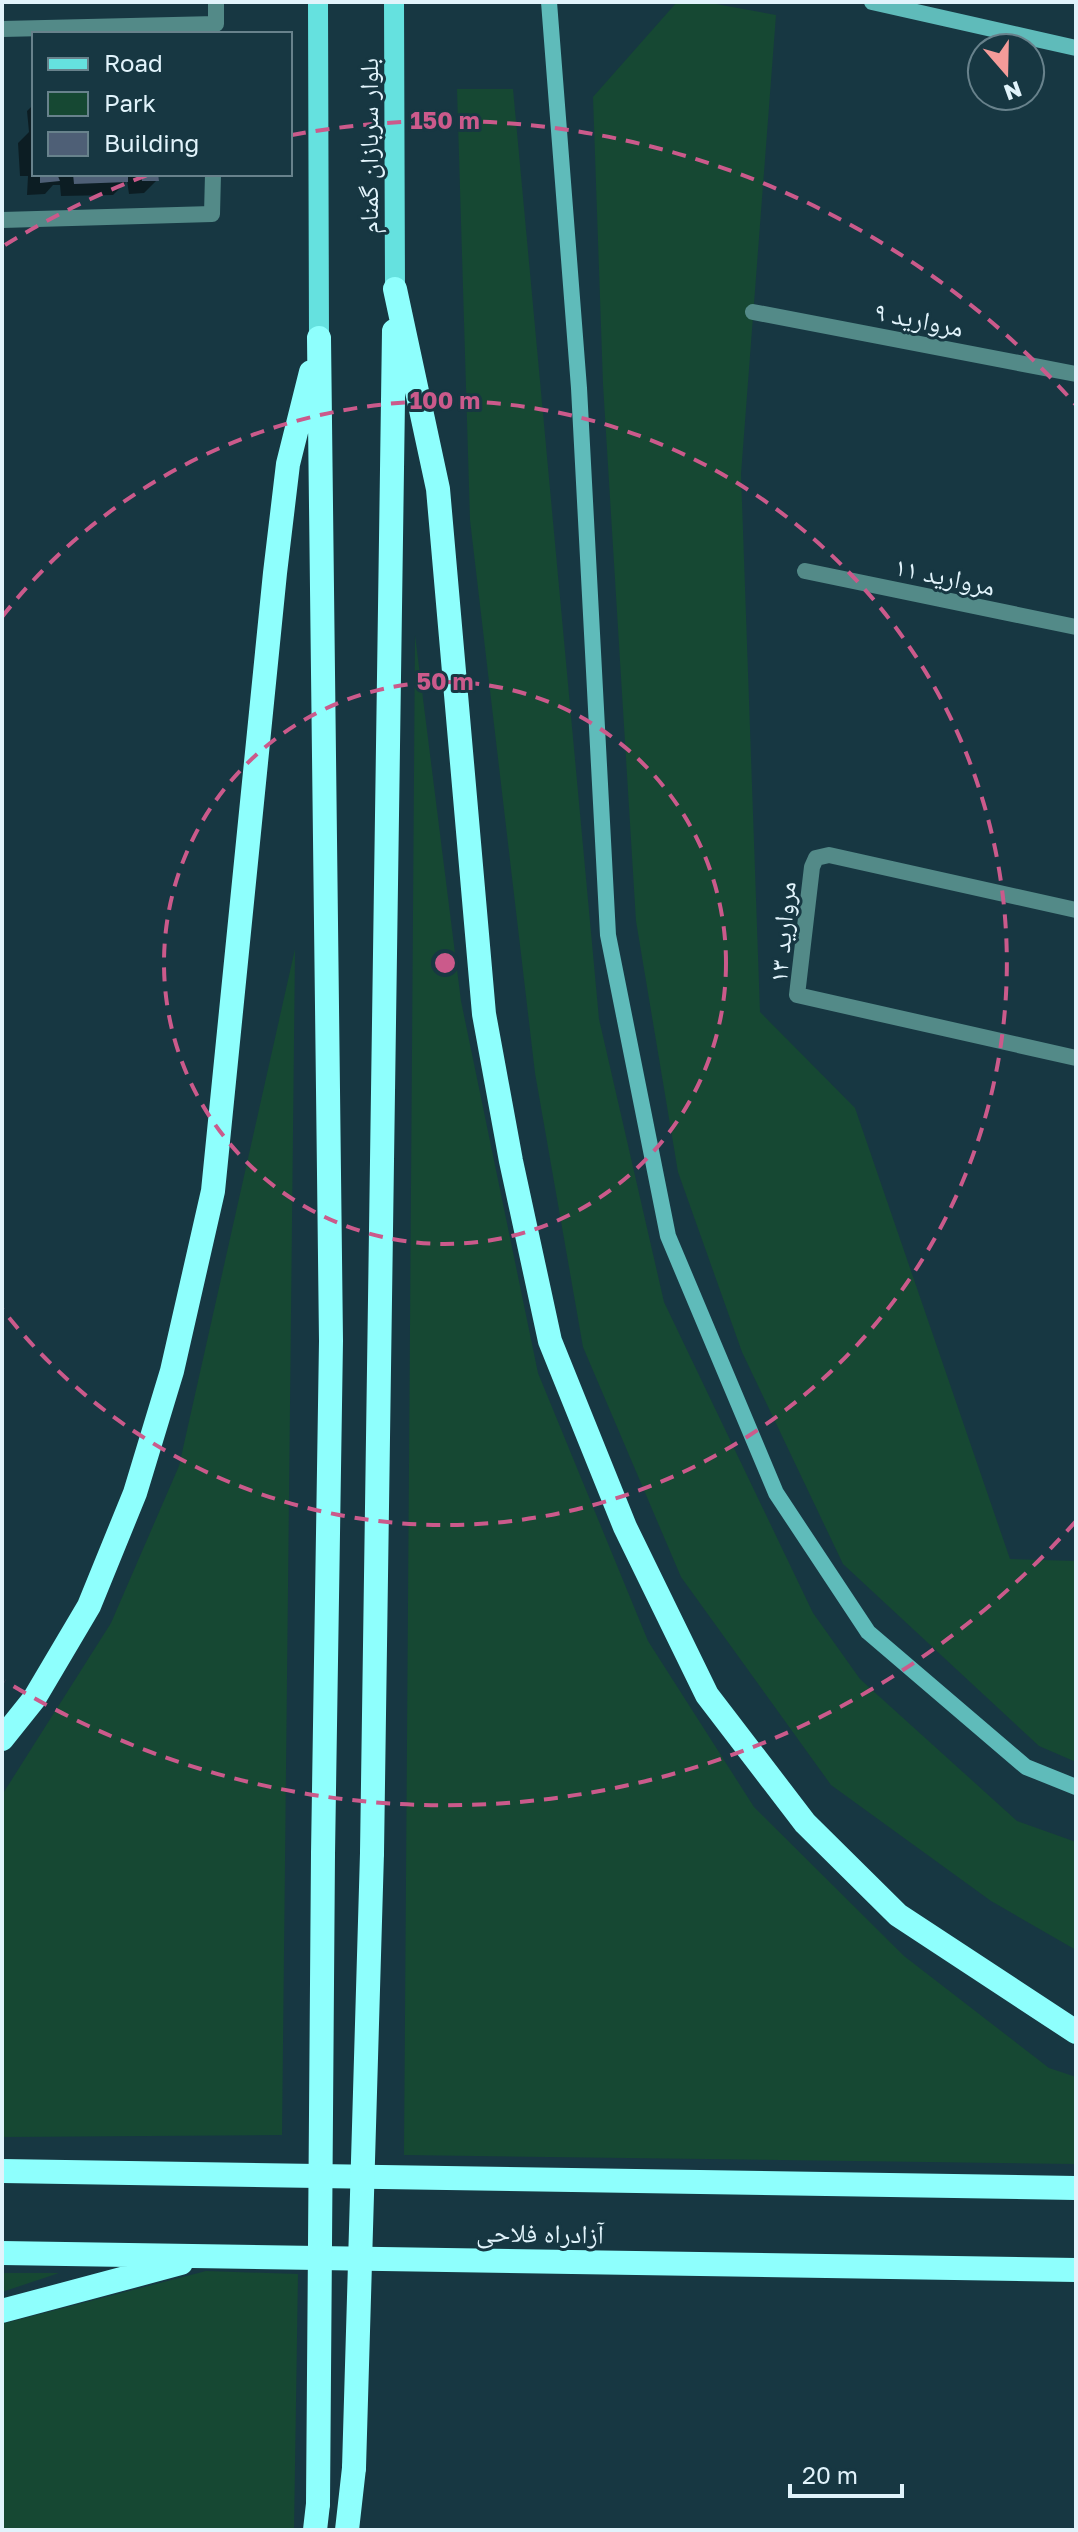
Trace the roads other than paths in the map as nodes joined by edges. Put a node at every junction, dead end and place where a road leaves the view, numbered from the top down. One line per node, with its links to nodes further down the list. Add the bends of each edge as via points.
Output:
1 (216, 2): 7 (street)
2 (318, 2): 13 (main road, بلوار سربازان گمنام)
3 (394, 2): 11 (main road, بلوار سربازان گمنام)
4 (549, 2): 20 (street, via 579,388 608,935 668,1236 776,1493 868,1632 1026,1767)
5 (872, 2): 8 (street)
6 (2, 29): 7 (street)
7 (216, 29)
8 (1076, 48)
9 (213, 176): 10 (street, via 212,214)
10 (2, 220)
11 (395, 289): 21 (highway, via 438,489 484,1014 550,1341 625,1527 707,1695 805,1823 898,1915); 29 (highway, bridge, via 372,1853 354,2468)
12 (753, 312): 14 (street, مروارید ۹)
13 (319, 338): 19 (highway, via 288,464 276,557 213,1191 172,1371 135,1493 89,1606 34,1699); 28 (highway, bridge, via 331,1341)
14 (1076, 374)
15 (805, 571): 16 (street, مروارید ۱۱)
16 (1076, 627)
17 (1076, 910): 18 (street, مروارید ۱۳, via 829,855 816,858 797,995)
18 (1076, 1058)
19 (2, 1739)
20 (1076, 1787)
21 (1076, 2032)
22 (2, 2171): 23 (highway, آزادراه فلاحی)
23 (1076, 2188)
24 (2, 2253): 25 (highway, آزادراه فلاحی)
25 (212, 2255): 26 (highway, آزادراه فلاحی); 27 (highway)
26 (1076, 2270)
27 (2, 2311)
28 (315, 2530)
29 (347, 2530)

